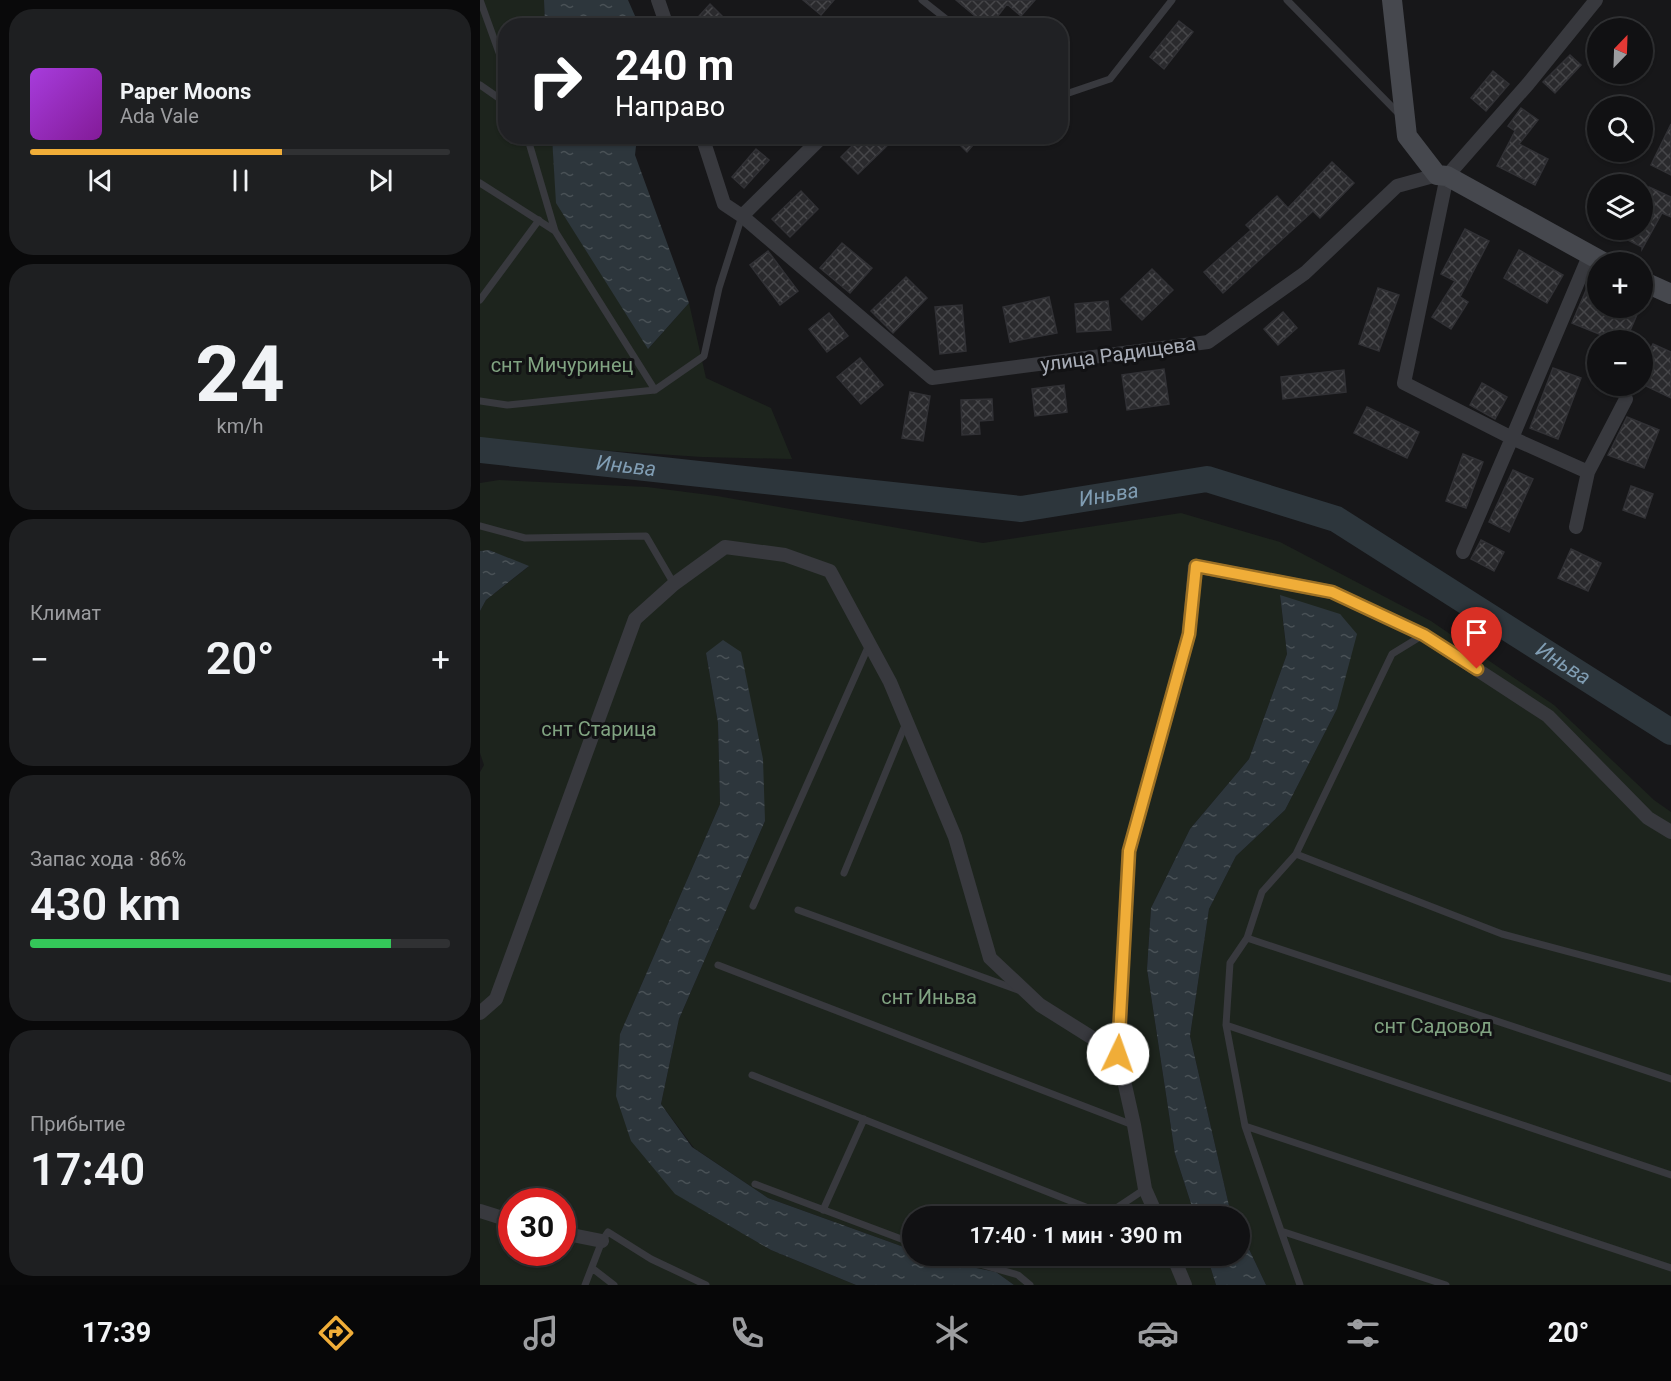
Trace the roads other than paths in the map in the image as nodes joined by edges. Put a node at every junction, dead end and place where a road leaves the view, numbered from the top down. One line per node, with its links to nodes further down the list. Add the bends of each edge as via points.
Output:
1 (480, 0): 10 (lane)
2 (658, 0): 8 (street)
3 (922, 0): 9 (lane)
4 (1172, 0): 12 (lane, via 1110,79)
5 (1287, 0): 14 (lane)
6 (1392, 0): 14 (street)
7 (1596, 0): 18 (street, via 1528,84)
8 (664, 18)
9 (945, 18)
10 (498, 50)
11 (480, 85): 13 (lane)
12 (1068, 93)
13 (498, 97)
14 (1405, 120): 18 (street, via 1407,136)
15 (529, 144): 22 (lane)
16 (705, 144): 20 (street, улица Радищева, via 724,204)
17 (815, 144): 20 (street)
18 (1442, 176): 20 (street, улица Радищева, via 1397,186 1305,273 1208,342 932,378); 23 (street); 31 (street, via 1404,382)
19 (480, 183): 21 (lane)
20 (742, 216): 28 (lane, via 719,288 704,356)
21 (539, 220): 22 (lane); 27 (lane)
22 (555, 231): 28 (lane)
23 (1587, 254)
24 (1587, 278): 31 (street)
25 (1653, 286): 26 (street)
26 (1671, 294)
27 (480, 300)
28 (654, 390): 30 (lane, via 507,405)
29 (1626, 399): 32 (street)
30 (480, 401)
31 (1512, 438): 32 (street); 35 (street)
32 (1588, 472): 34 (street)
33 (480, 526): 36 (lane, via 525,538 646,536)
34 (1576, 527)
35 (1463, 552)
36 (674, 584): 38 (street, via 725,547 785,555 830,571); 49 (street, via 635,619 496,999)
37 (1424, 635): 40 (street, via 1548,716 1648,818); 41 (lane, via 1392,654); 51 (street, via 1332,592 1196,566 1189,634 1129,851)
38 (869, 644): 39 (street); 43 (lane)
39 (906, 722): 42 (lane); 48 (street, via 955,837 990,958)
40 (1671, 832)
41 (1296, 854): 45 (lane, via 1262,892); 47 (lane, via 1502,934)
42 (844, 873)
43 (753, 906)
44 (798, 910): 48 (lane)
45 (1247, 938): 50 (lane, via 1230,963); 53 (lane)
46 (718, 965): 55 (lane)
47 (1671, 980)
48 (1027, 993): 51 (street)
49 (480, 1013)
50 (1226, 1025): 56 (lane); 57 (lane)
51 (1118, 1054): 55 (street)
52 (752, 1075): 54 (lane)
53 (1671, 1079)
54 (864, 1119): 59 (lane, via 1107,1215); 61 (lane)
55 (1134, 1125): 59 (street)
56 (1245, 1126): 64 (lane); 71 (lane)
57 (1671, 1175)
58 (755, 1184): 61 (lane)
59 (1145, 1189): 60 (street)
60 (1153, 1206)
61 (823, 1210): 66 (lane)
62 (480, 1211): 63 (street)
63 (498, 1217)
64 (1281, 1231): 77 (lane); 78 (lane)
65 (576, 1236): 67 (street)
66 (902, 1239)
67 (602, 1241): 70 (lane); 74 (lane, via 608,1232 651,1259)
68 (987, 1266): 75 (lane, via 1018,1275)
69 (1177, 1266): 76 (street)
70 (592, 1268): 72 (lane); 73 (lane)
71 (1671, 1268)
72 (585, 1285)
73 (614, 1285)
74 (706, 1285)
75 (1030, 1285)
76 (1185, 1285)
77 (1300, 1285)
78 (1446, 1285)

